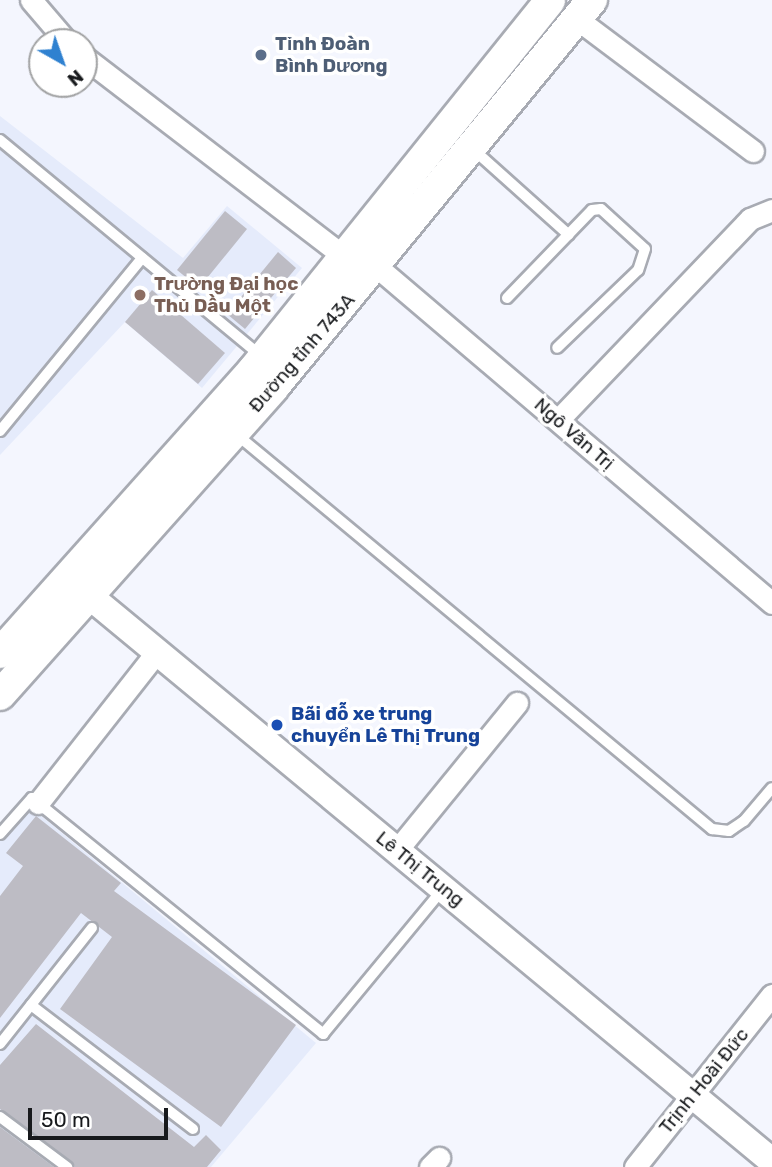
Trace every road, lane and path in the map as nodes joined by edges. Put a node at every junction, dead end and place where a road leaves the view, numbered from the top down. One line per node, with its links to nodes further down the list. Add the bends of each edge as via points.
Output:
1 (31, 0): 4 (street)
2 (550, 0): 12 (main road, Đường tỉnh 743A)
3 (585, 9): 7 (main road, Đường tỉnh 743A); 8 (street)
4 (55, 28)
5 (98, 68): 12 (street)
6 (0, 140): 11 (lane)
7 (474, 150): 10 (lane); 13 (main road, Đường tỉnh 743A)
8 (753, 151)
9 (772, 210): 17 (street, via 750,219)
10 (569, 235): 14 (lane); 15 (lane, via 584,215 601,209 646,256)
11 (142, 258): 16 (lane); 18 (lane)
12 (346, 258): 16 (main road, Đường tỉnh 743A)
13 (376, 266): 17 (street, Ngô Văn Trị); 19 (main road, Đường tỉnh 743A)
14 (506, 298)
15 (557, 348)
16 (263, 358): 20 (main road, Đường tỉnh 743A)
17 (558, 420): 21 (street, Ngô Văn Trị)
18 (0, 431)
19 (234, 432): 20 (main road, Đường tỉnh 743A); 26 (lane, via 712,829 737,826)
20 (77, 586): 22 (street, Lê Thị Trung); 23 (main road, Đường tỉnh 743A); 24 (main road, Đường tỉnh 743A)
21 (772, 603)
22 (157, 652): 27 (street); 29 (street, Lê Thị Trung)
23 (0, 653)
24 (0, 695)
25 (517, 703): 29 (street)
26 (772, 788)
27 (38, 803): 28 (lane, via 32,798); 30 (lane, via 323,1034)
28 (0, 834)
29 (397, 850): 30 (street, Lê Thị Trung)
30 (444, 888): 35 (street, Lê Thị Trung)
31 (92, 928): 33 (lane)
32 (772, 995): 35 (street, Trịnh Hoài Đức)
33 (31, 1004): 34 (lane); 37 (lane)
34 (0, 1044)
35 (693, 1094): 38 (street, Lê Thị Trung); 40 (street, Trịnh Hoài Đức)
36 (0, 1117): 39 (lane)
37 (193, 1129)
38 (772, 1161)
39 (67, 1167)
40 (635, 1167)

